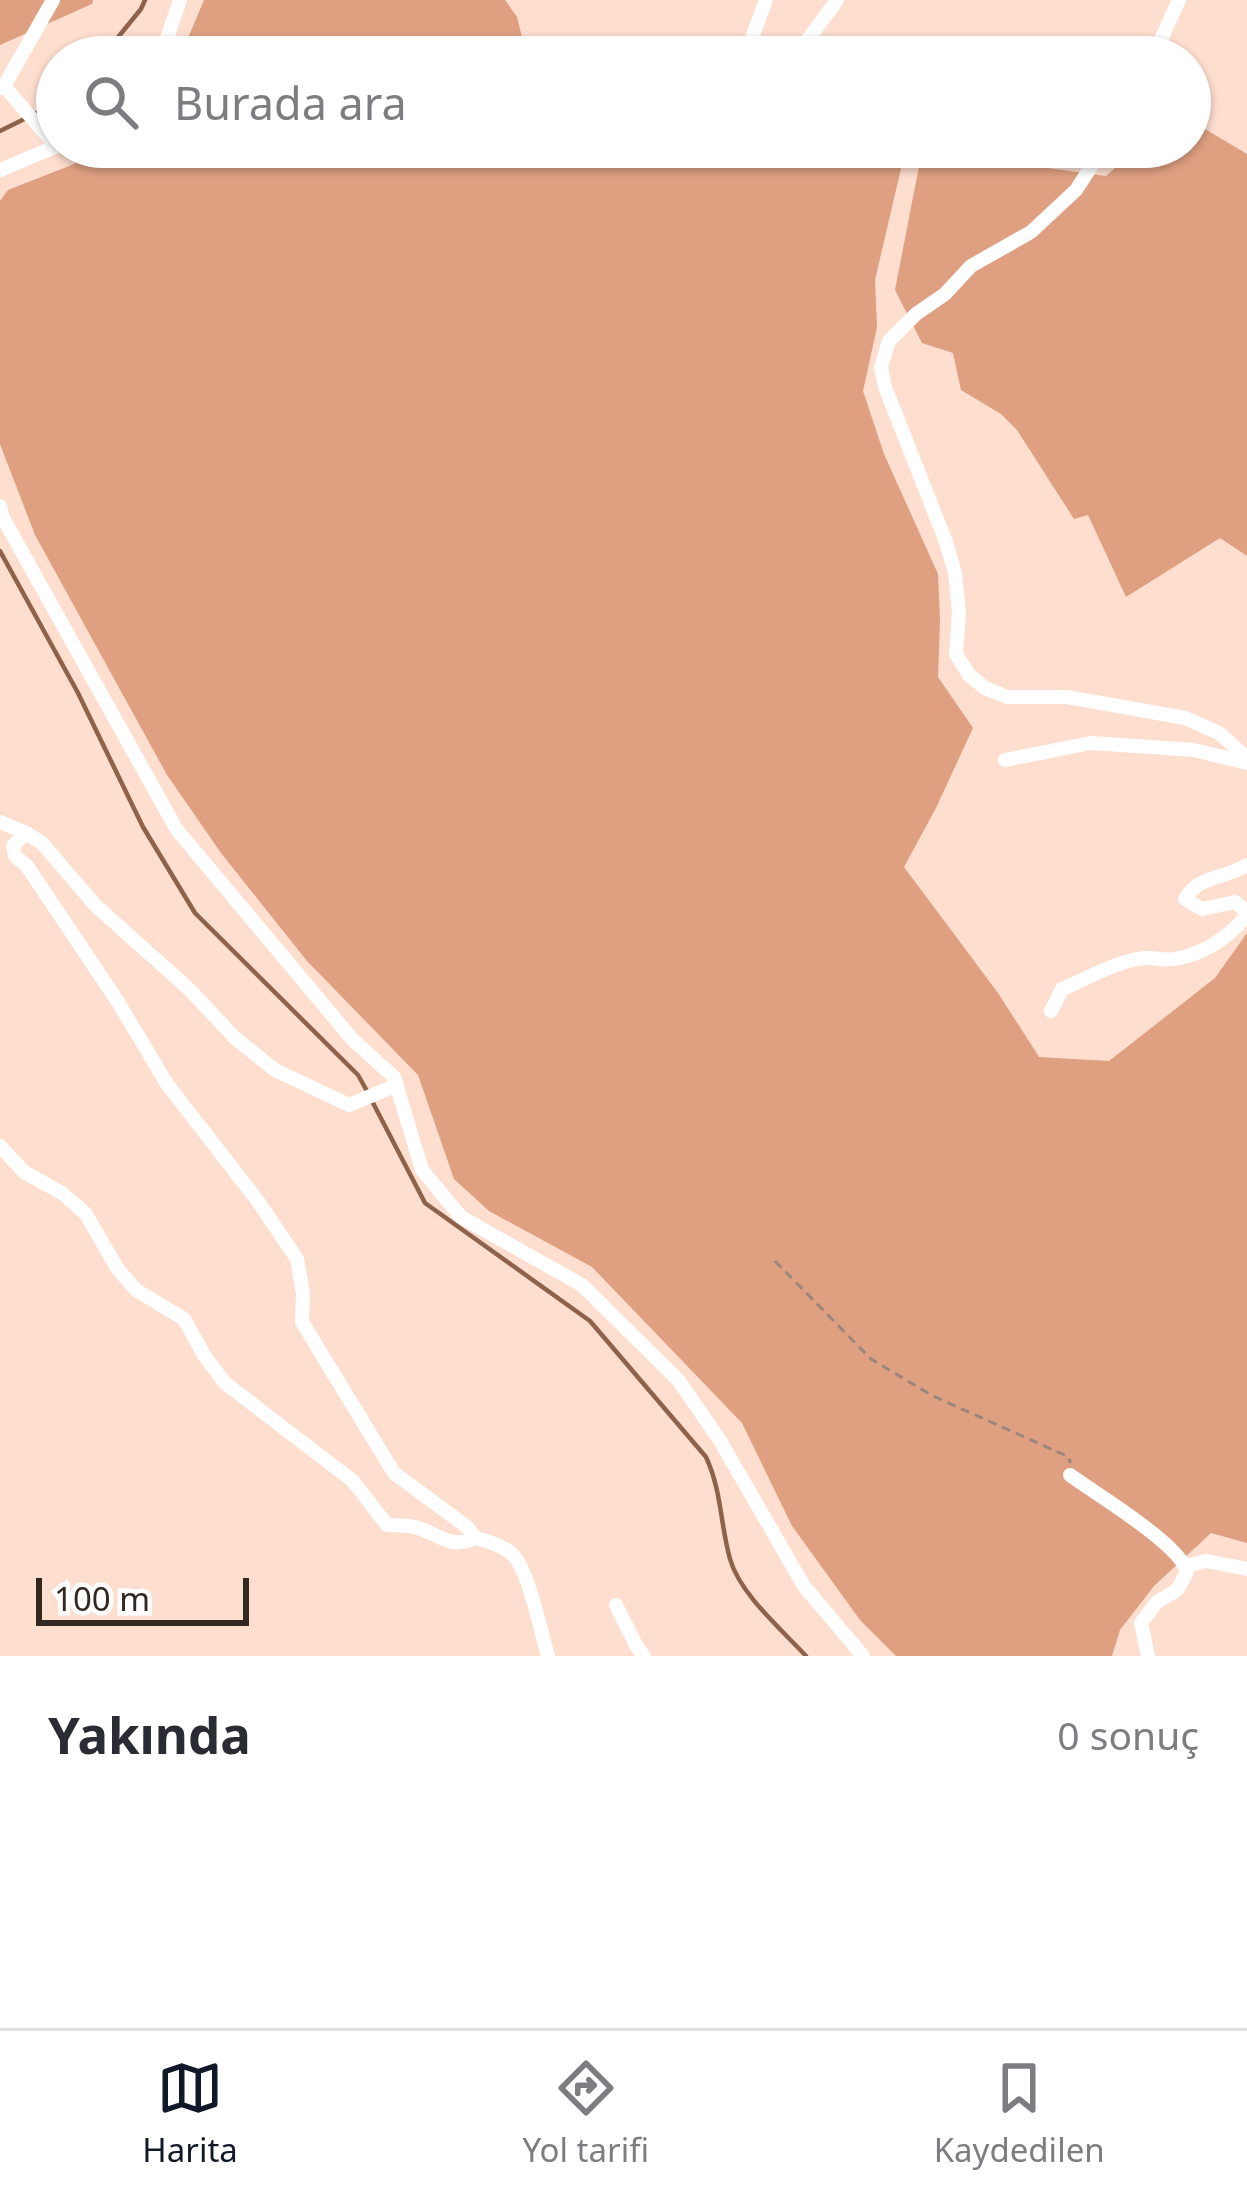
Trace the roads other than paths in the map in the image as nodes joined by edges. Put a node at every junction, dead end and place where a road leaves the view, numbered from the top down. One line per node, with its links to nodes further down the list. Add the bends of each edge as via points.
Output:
1 (53, 0): 10 (street)
2 (180, 0): 6 (street)
3 (766, 0): 7 (street)
4 (837, 0): 8 (street)
5 (1180, 1): 9 (street)
6 (168, 36)
7 (753, 36)
8 (810, 36)
9 (1163, 36)
10 (2, 87): 11 (street)
11 (36, 123)
12 (36, 155): 14 (street)
13 (1090, 168): 17 (street, via 1031,232 971,266 890,340 881,367 885,387 946,542 959,613 956,654 969,675 1007,697 1067,697 1185,718 1219,733)
14 (0, 170)
15 (0, 506): 23 (street, via 176,830)
16 (1005, 760): 17 (street, via 1091,742)
17 (1247, 760)
18 (0, 822): 19 (street)
19 (26, 833): 23 (street, via 274,1070 349,1105); 26 (street, via 15,856 167,1084 297,1259 302,1322 394,1473)
20 (1247, 865): 21 (street, via 1198,883 1185,899 1202,909 1235,902)
21 (1247, 914): 22 (street, via 1204,950 1143,958 1062,989)
22 (1052, 1011)
23 (397, 1085): 32 (street, via 422,1169 460,1217 582,1286 679,1382 804,1586)
24 (0, 1146): 26 (street, via 86,1214 116,1268 184,1319 225,1383 352,1481 388,1525 460,1544)
25 (1070, 1475): 27 (street)
26 (476, 1538): 30 (street, via 514,1555 522,1568)
27 (1186, 1566): 28 (street); 33 (street, via 1177,1590 1142,1623)
28 (1247, 1569)
29 (616, 1605): 31 (street)
30 (548, 1656)
31 (644, 1656)
32 (863, 1656)
33 (1148, 1656)

